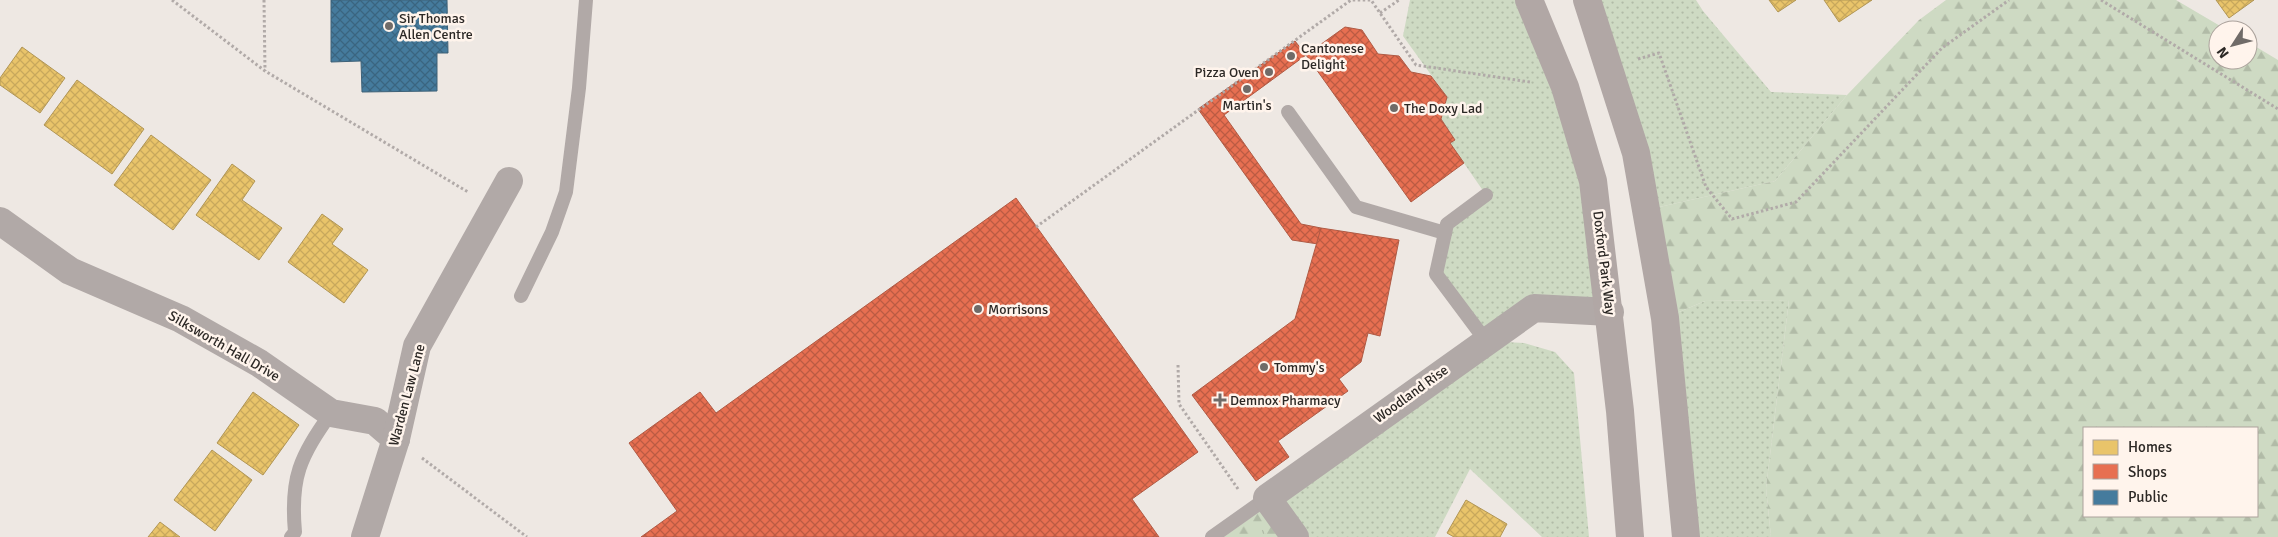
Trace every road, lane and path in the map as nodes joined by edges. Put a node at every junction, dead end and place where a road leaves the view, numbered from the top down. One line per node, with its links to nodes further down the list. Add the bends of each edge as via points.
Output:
1 (172, 0): 11 (path)
2 (264, 0): 11 (path)
3 (586, 0): 21 (lane, via 566,192 552,232)
4 (1399, 0): 9 (path)
5 (1530, 0): 12 (main road, Doxford Park Way)
6 (1588, 0): 10 (main road)
7 (2009, 0): 10 (path, via 1942,48 1796,202 1732,219 1706,187 1659,54)
8 (2101, 0): 13 (path)
9 (1380, 14): 12 (path, via 1416,65); 19 (path, via 1371,0 1351,0)
10 (1609, 66): 34 (main road, via 1636,153 1665,318)
11 (265, 70): 17 (path)
12 (1565, 87): 22 (main road, Doxford Park Way, via 1593,181)
13 (2278, 109)
14 (1288, 112): 20 (lane, via 1356,207)
15 (509, 181): 17 (street, Warden Law Lane)
16 (1486, 195): 20 (lane, via 1447,224)
17 (494, 208): 26 (street, Warden Law Lane, via 417,346)
18 (0, 221): 25 (street, Silksworth Hall Drive, via 70,271 181,319 259,363)
19 (1036, 227)
20 (1445, 233): 23 (lane, via 1436,274)
21 (521, 296)
22 (1610, 312): 23 (street, Woodland Rise, via 1534,308); 33 (main road, Doxford Park Way)
23 (1486, 341): 27 (street, Woodland Rise)
24 (1178, 365): 27 (path, via 1179,404 1241,492)
25 (331, 413): 26 (street, Silksworth Hall Drive, via 375,421); 28 (lane, via 308,446 300,464 292,502 295,532)
26 (396, 439): 29 (street, Warden Law Lane); 30 (path)
27 (1267, 498): 31 (lane); 32 (street)
28 (291, 537)
29 (365, 537)
30 (527, 537)
31 (1212, 537)
32 (1295, 537)
33 (1630, 537)
34 (1686, 537)

